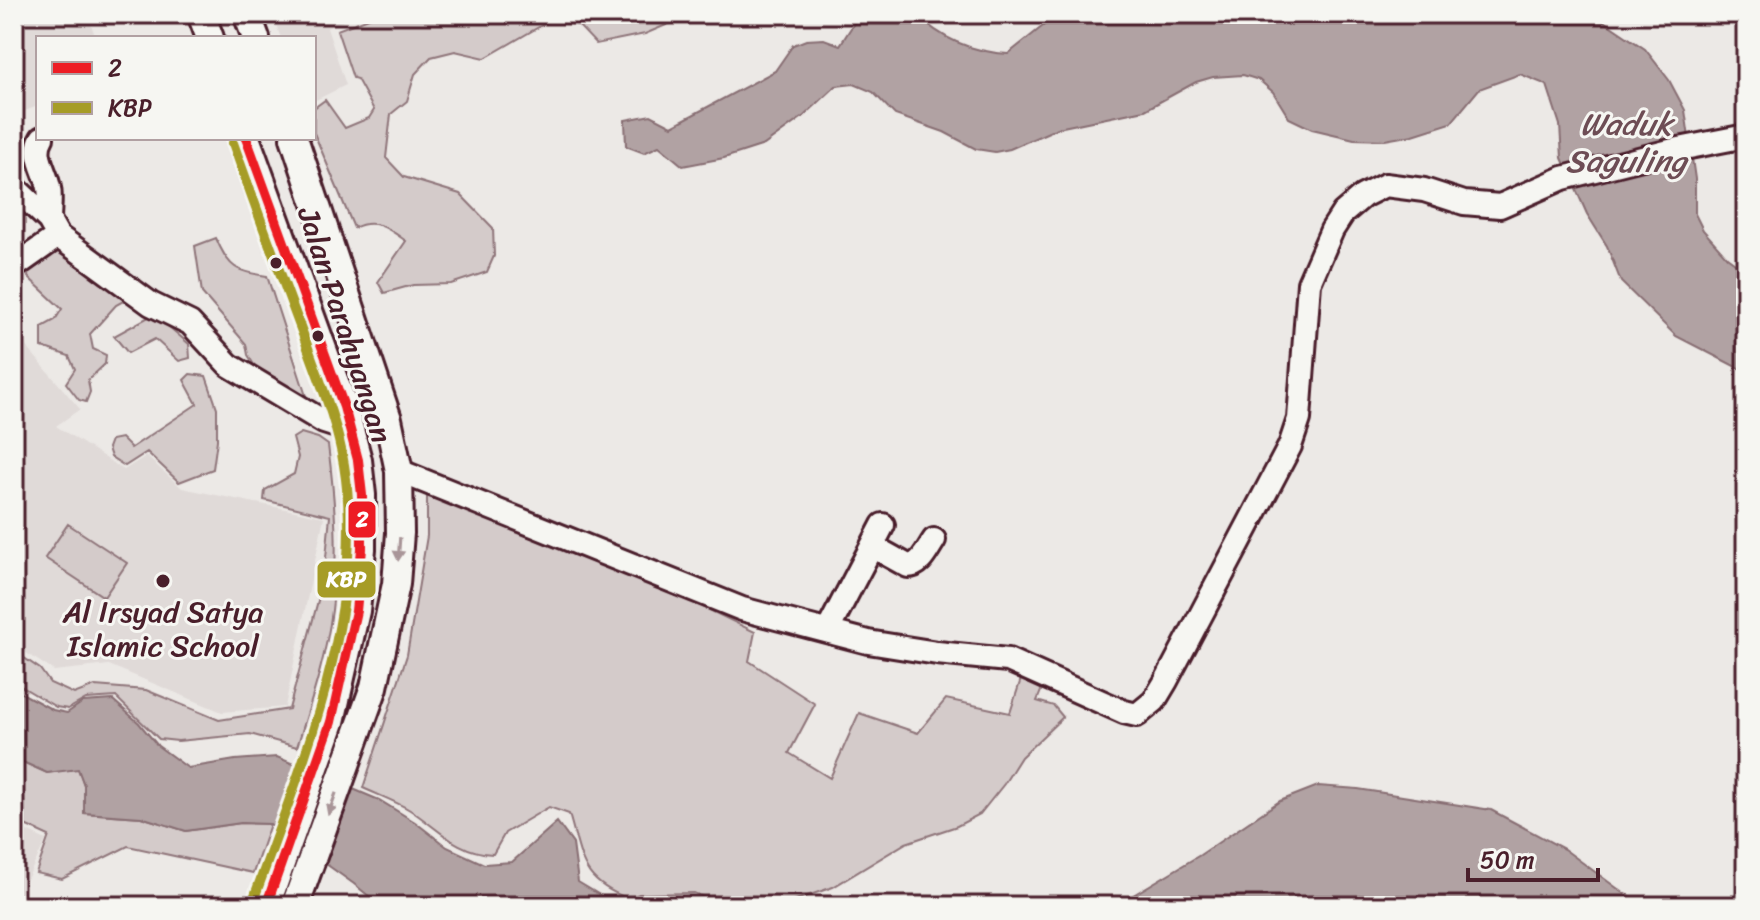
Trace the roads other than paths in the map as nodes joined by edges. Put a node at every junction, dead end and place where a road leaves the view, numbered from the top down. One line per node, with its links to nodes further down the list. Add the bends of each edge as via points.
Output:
1 (201, 14): 3 (main road)
2 (247, 14): 4 (main road)
3 (209, 36)
4 (255, 36)
5 (1746, 136): 18 (street, via 1563,178 1500,206 1385,185 1343,213 1309,283 1299,419 1290,446 1166,681 1137,715 1008,660 868,642)
6 (41, 140): 10 (street, via 38,154)
7 (247, 140): 12 (main road, Jalan Parahyangan)
8 (295, 140): 14 (main road, Jalan Parahyangan)
9 (14, 187): 10 (street)
10 (54, 228): 11 (street); 12 (street, via 151,304 190,323 229,365 324,422)
11 (14, 267)
12 (352, 431): 13 (main road, Jalan Parahyangan)
13 (358, 460): 14 (main road); 19 (main road, Jalan Parahyangan, via 362,549 356,611 331,722)
14 (397, 462): 18 (street, via 742,609); 20 (main road, Jalan Parahyangan, one-way to 20, via 396,584 374,687)
15 (883, 525): 17 (street)
16 (934, 540): 17 (street, via 913,566)
17 (872, 546): 18 (street)
18 (828, 630)
19 (267, 903)
20 (297, 903)

